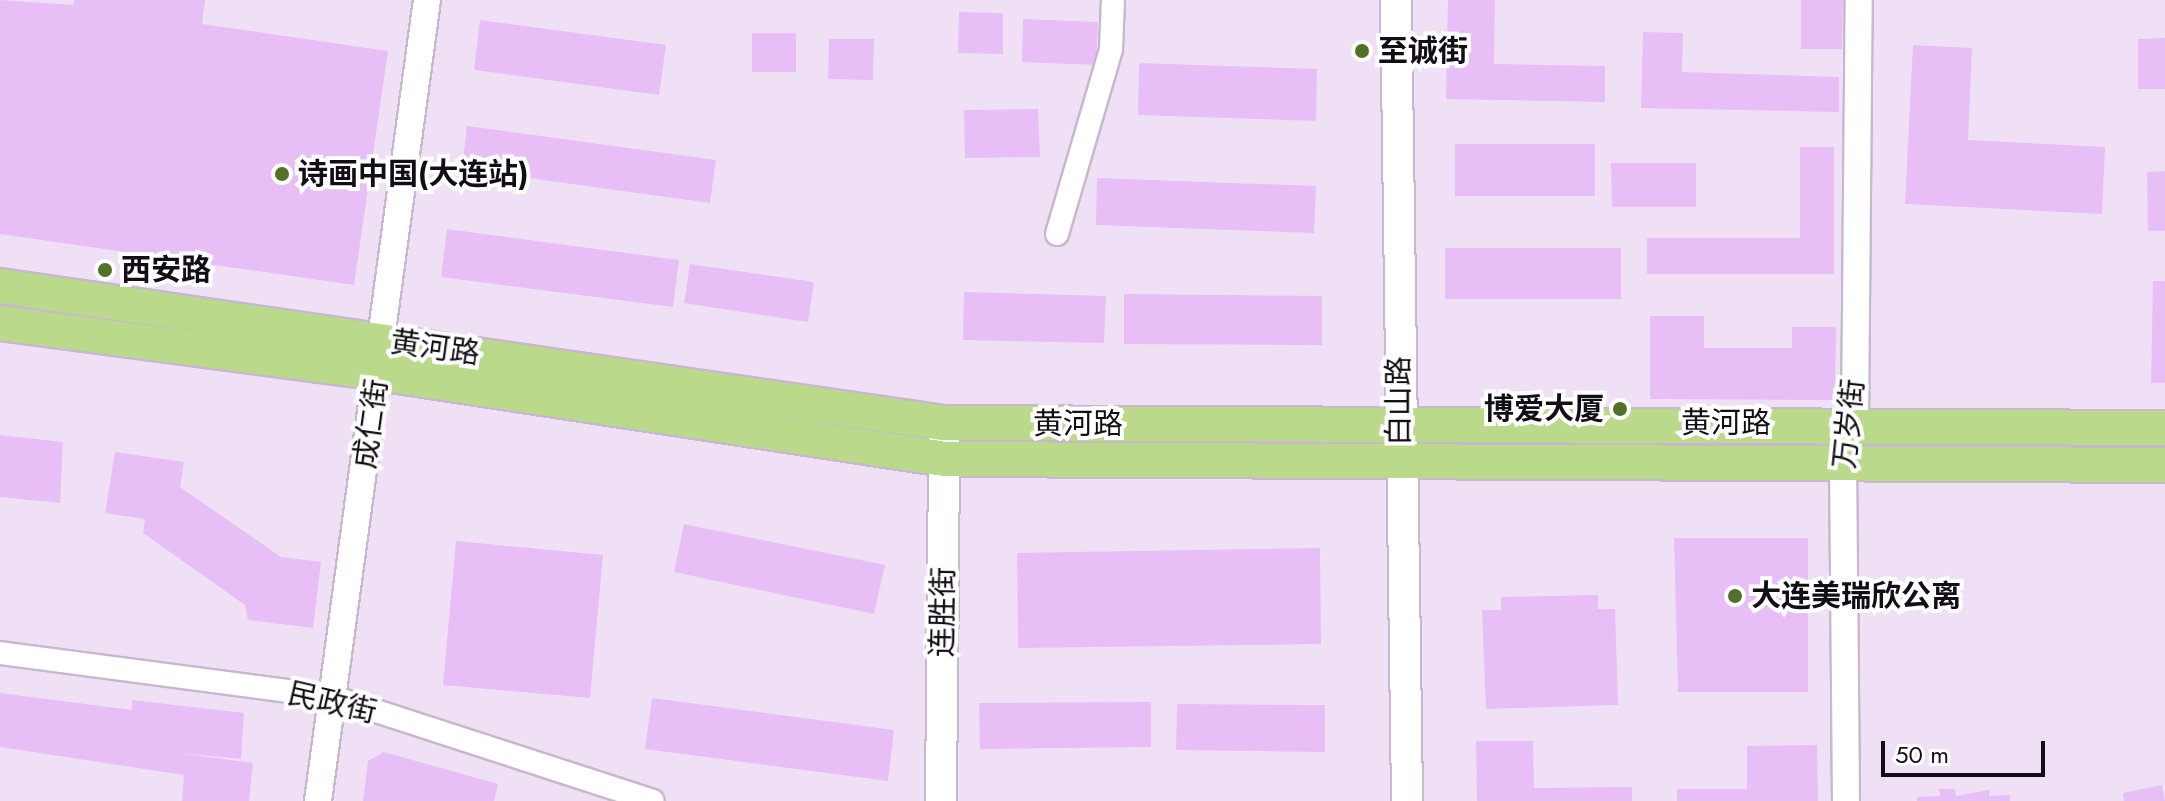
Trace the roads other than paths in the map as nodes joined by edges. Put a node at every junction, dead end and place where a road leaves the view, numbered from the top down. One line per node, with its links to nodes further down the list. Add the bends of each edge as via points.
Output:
1 (427, 0): 8 (street, 成仁街)
2 (1113, 0): 5 (street, via 1111,49)
3 (1396, 0): 11 (main road, 白山路)
4 (1859, 0): 10 (street, 万岁街)
5 (1057, 234)
6 (0, 286): 8 (main road, 黄河路)
7 (0, 323): 8 (main road, 黄河路)
8 (380, 356): 9 (main road, 黄河路); 13 (main road, 黄河路); 18 (street, 成仁街)
9 (944, 423): 11 (main road, 黄河路); 13 (main road, 连胜街)
10 (1855, 423): 11 (main road, 黄河路); 12 (main road, 黄河路); 15 (street, 万岁街)
11 (1399, 424): 14 (main road, 白山路)
12 (2165, 428)
13 (945, 459): 14 (main road, 黄河路); 21 (main road, 连胜街)
14 (1400, 460): 15 (main road, 黄河路); 22 (main road, 白山路)
15 (1843, 461): 16 (main road, 黄河路); 23 (street, 万岁街)
16 (2165, 465)
17 (0, 653): 18 (street, 民政街)
18 (333, 697): 19 (street, 成仁街); 20 (street, 民政街)
19 (318, 801)
20 (653, 801)
21 (941, 801)
22 (1407, 801)
23 (1846, 801)

